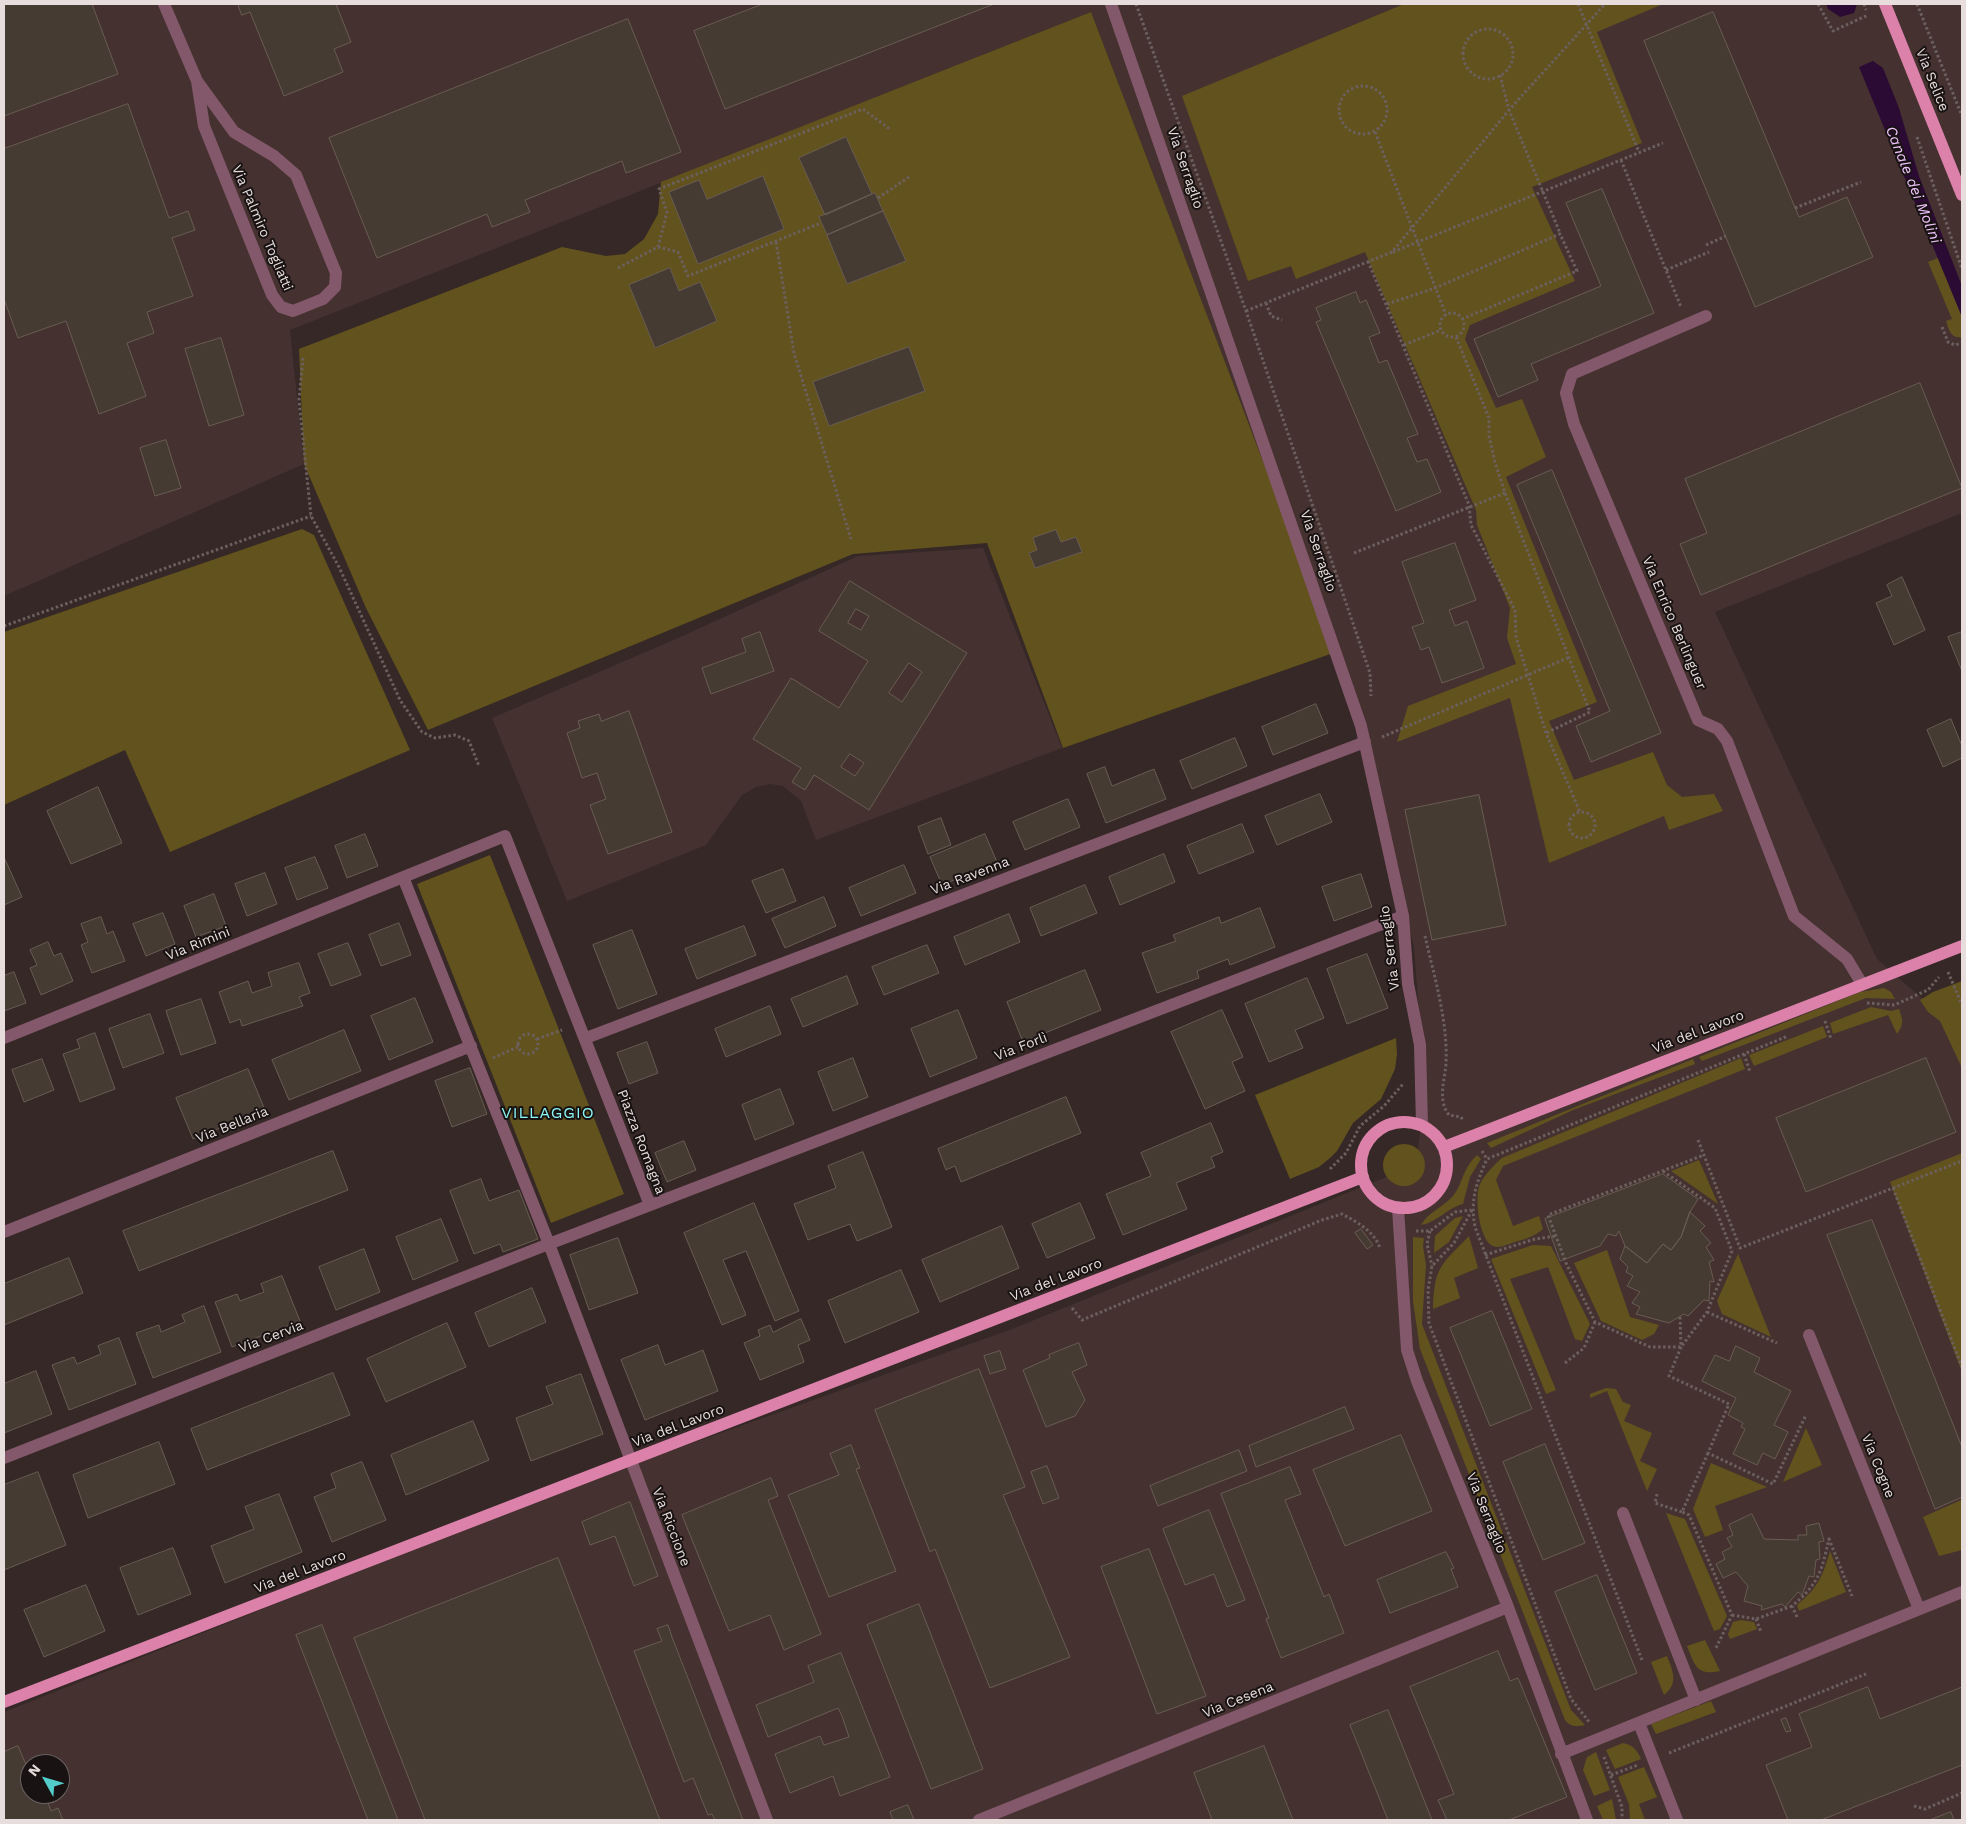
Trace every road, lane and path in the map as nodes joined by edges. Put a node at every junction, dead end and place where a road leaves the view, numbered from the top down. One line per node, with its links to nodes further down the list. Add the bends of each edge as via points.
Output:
1 (164, 4): 14 (street, Via Palmiro Togliatti)
2 (1111, 4): 68 (street, Via Serraglio, via 1347,682)
3 (1136, 4): 46 (path)
4 (1578, 4): 11 (path)
5 (1605, 4): 11 (path)
6 (1818, 4): 10 (path, via 1832,31)
7 (1864, 4): 10 (path)
8 (1885, 4): 26 (main road, Via Selice)
9 (1917, 4): 16 (path)
10 (1868, 15): 12 (path)
11 (1586, 23): 15 (path); 21 (path)
12 (1872, 23)
13 (1500, 75): 13 (path, via 1484,78 1469,70 1465,62 1465,46 1475,33 1490,29 1509,41 1511,64); 15 (path)
14 (197, 81): 14 (street, Via Palmiro Togliatti, via 204,126 272,294 281,307 293,311 323,299 335,288 336,273 296,175 274,156 234,132)
15 (1509, 110): 25 (path); 30 (path)
16 (1962, 116)
17 (891, 130): 36 (path, via 863,109 659,189 667,212)
18 (1375, 132): 18 (path, via 1352,132 1341,120 1339,105 1342,97 1354,87 1362,85 1378,90 1387,103 1386,120); 30 (path)
19 (1916, 136): 41 (path)
20 (1663, 143): 21 (path)
21 (1639, 152): 22 (path)
22 (1621, 160): 25 (path); 42 (path)
23 (909, 177): 27 (path)
24 (1861, 182): 28 (path)
25 (1542, 191): 31 (path); 34 (path)
26 (1962, 195)
27 (878, 198)
28 (1795, 208)
29 (821, 223): 33 (path)
30 (1412, 227): 34 (path); 37 (path)
31 (1560, 234): 43 (path); 50 (path, via 1576,272)
32 (1726, 236): 35 (path)
33 (776, 242): 36 (path, via 688,276 678,252); 61 (path, via 794,353)
34 (1416, 242): 37 (path); 43 (path)
35 (1706, 245)
36 (658, 247): 40 (path)
37 (1392, 252): 39 (path)
38 (1709, 252): 42 (path)
39 (1368, 261): 44 (path); 45 (path)
40 (618, 268)
41 (1962, 269)
42 (1666, 270): 51 (path)
43 (1435, 288): 45 (path); 47 (path)
44 (1266, 303): 46 (path); 49 (path, via 1271,316)
45 (1387, 304): 56 (path)
46 (1246, 311): 65 (path)
47 (1446, 315): 50 (path, via 1454,313); 53 (path, via 1441,319)
48 (1706, 316): 51 (street, Via Enrico Berlinguer)
49 (1282, 320)
50 (1462, 320): 54 (path, via 1463,330)
51 (1688, 324): 74 (street, Via Enrico Berlinguer, via 1572,374 1566,393 1574,424 1698,720 1718,729 1728,741 1794,916 1847,959)
52 (1942, 327): 55 (path, via 1948,342)
53 (1441, 330): 54 (path, via 1448,337); 56 (path)
54 (1456, 337): 58 (path, via 1489,418 1495,462)
55 (1962, 343)
56 (1404, 345): 59 (path)
57 (303, 358): 60 (path, via 299,400)
58 (1505, 493): 59 (path); 64 (path)
59 (1469, 505): 62 (path); 66 (path, via 1471,525 1515,610 1516,637)
60 (311, 516): 63 (path); 69 (path, via 408,712 422,732 434,738 455,735 469,741)
61 (851, 539)
62 (1354, 553)
63 (4, 626)
64 (1570, 657): 66 (path); 67 (path, via 1590,712)
65 (1370, 673)
66 (1530, 675): 67 (path); 68 (path)
67 (1546, 733): 70 (path)
68 (1365, 742): 72 (street, Via Serraglio); 83 (street, Via Ravenna)
69 (479, 766)
70 (1580, 812): 70 (path, via 1591,814 1596,823 1594,833 1583,840 1573,836 1569,829 1570,819)
71 (404, 877): 82 (street, Via Rimini); 83 (street, Piazza Romagna, via 505,836); 86 (street)
72 (1403, 916): 92 (street, Via Serraglio, via 1408,984 1420,1044); 101 (street, Via Forlì)
73 (1962, 946): 74 (main road, Via del Lavoro)
74 (1862, 984): 94 (main road, Via del Lavoro)
75 (1962, 1005): 76 (path, via 1948,972 1937,978 1928,990 1894,1005 1868,1003)
76 (1859, 1006)
77 (1833, 1017): 78 (path)
78 (1825, 1020): 79 (path); 85 (path)
79 (1816, 1024)
80 (562, 1030): 84 (path)
81 (1789, 1035): 88 (path)
82 (4, 1038)
83 (586, 1038): 101 (street, Piazza Romagna)
84 (537, 1039): 87 (path, via 526,1034 520,1038); 87 (path, via 537,1049 532,1053 522,1053)
85 (1831, 1039)
86 (471, 1046): 105 (street, Via Bellaria); 110 (street)
87 (518, 1047): 89 (path)
88 (1744, 1054): 90 (path); 103 (path, via 1487,1159 1474,1187)
89 (493, 1058)
90 (1750, 1072)
91 (1401, 1084): 97 (path, via 1384,1106 1360,1126 1346,1153)
92 (1422, 1125): 94 (main road, via 1439,1138); 99 (main road, via 1398,1122 1376,1132 1363,1153)
93 (1698, 1140): 95 (path)
94 (1444, 1147): 102 (main road, via 1448,1160 1442,1186 1424,1204)
95 (1704, 1155): 98 (path); 111 (path)
96 (1962, 1160): 100 (path)
97 (1329, 1170)
98 (1663, 1171): 107 (path, via 1548,1215); 112 (path, via 1715,1208)
99 (1363, 1177): 102 (main road, via 1376,1198); 115 (main road, Via del Lavoro)
100 (1893, 1188): 108 (path); 123 (path)
101 (650, 1205): 110 (street, Piazza Romagna)
102 (1398, 1208): 106 (street, Via Serraglio)
103 (1472, 1210): 104 (path, via 1455,1212); 113 (path); 114 (path, via 1454,1243)
104 (1430, 1231): 106 (path); 114 (path, via 1427,1244)
105 (4, 1232)
106 (1400, 1232): 115 (path, via 1373,1235 1342,1214 1082,1320); 134 (street, Via Serraglio, via 1407,1350)
107 (1556, 1236): 113 (path, via 1535,1239); 118 (path)
108 (1769, 1237): 109 (path); 111 (path)
109 (1771, 1243)
110 (549, 1244): 126 (street, Via Cervia); 127 (street, Via Riccione)
111 (1740, 1248): 112 (path)
112 (1732, 1251): 116 (path)
113 (1485, 1255): 141 (path)
114 (1432, 1266): 146 (path, via 1428,1290 1429,1323 1570,1699 1589,1721)
115 (1059, 1295): 127 (main road, Via del Lavoro)
116 (1707, 1312): 120 (path); 121 (path)
117 (1680, 1316): 121 (path)
118 (1595, 1322): 121 (path, via 1650,1348); 122 (path, via 1584,1348)
119 (1809, 1335): 135 (street, Via Cogne)
120 (1777, 1343)
121 (1681, 1346): 125 (path, via 1669,1376 1729,1404)
122 (1565, 1363)
123 (1962, 1367)
124 (1806, 1415): 125 (path, via 1773,1484)
125 (1708, 1454): 129 (path)
126 (4, 1458)
127 (630, 1461): 144 (main road, Via del Lavoro); 153 (street, Via Riccione)
128 (1657, 1494): 129 (path, via 1655,1503)
129 (1682, 1512): 136 (path, via 1689,1515)
130 (1623, 1513): 143 (street)
131 (1962, 1592): 135 (street)
132 (1852, 1596): 133 (path, via 1829,1539 1822,1568 1810,1591)
133 (1792, 1606): 137 (path); 138 (path)
134 (1508, 1607): 147 (street, Via Serraglio); 154 (street, Via Cesena)
135 (1919, 1609): 143 (street)
136 (1732, 1615): 138 (path); 140 (path)
137 (1797, 1617)
138 (1756, 1619): 139 (path)
139 (1761, 1632)
140 (1715, 1650)
141 (1642, 1660)
142 (1866, 1674): 148 (path)
143 (1696, 1700): 145 (street)
144 (4, 1702)
145 (1639, 1723): 146 (street); 157 (street)
146 (1597, 1740): 147 (street); 150 (path)
147 (1561, 1754): 155 (street, Via Serraglio)
148 (1666, 1754)
149 (1642, 1763): 150 (path)
150 (1611, 1776): 156 (path, via 1622,1807)
151 (1962, 1793): 152 (path, via 1925,1809)
152 (1914, 1806)
153 (767, 1820)
154 (979, 1820)
155 (1587, 1820)
156 (1622, 1820)
157 (1677, 1820)

